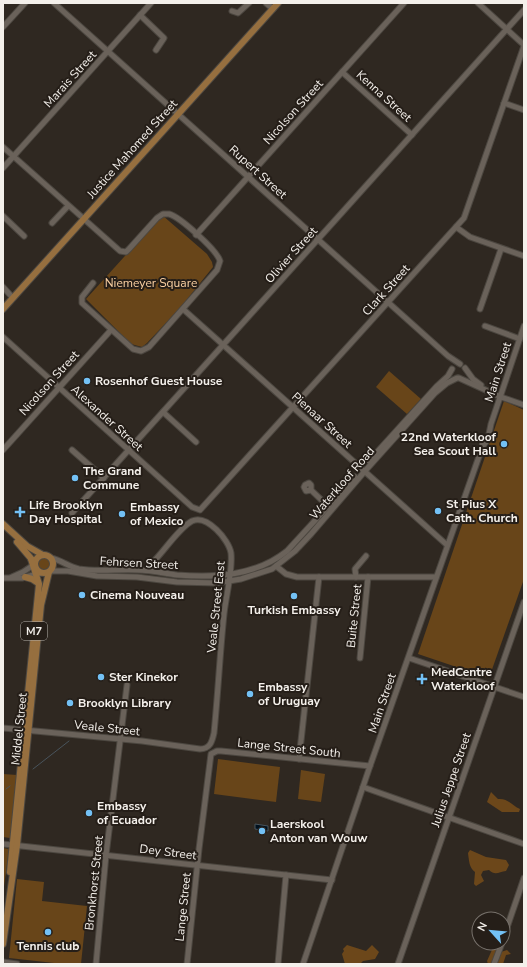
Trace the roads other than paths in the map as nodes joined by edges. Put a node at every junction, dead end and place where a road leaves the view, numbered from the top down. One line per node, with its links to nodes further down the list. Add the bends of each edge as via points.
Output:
1 (25, 3): 13 (street)
2 (54, 3): 17 (street, Rupert Street)
3 (151, 3): 12 (street, Marais Street)
4 (249, 3): 11 (street, via 241,12)
5 (266, 3): 9 (street)
6 (278, 3): 9 (main road, Justice Mahomed Street)
7 (404, 3): 18 (street, Nicolson Street)
8 (478, 3): 14 (street)
9 (273, 9): 21 (main road, Justice Mahomed Street)
10 (524, 10): 14 (street, Olivier Street)
11 (232, 11)
12 (140, 15): 16 (street, via 164,38); 17 (street, Marais Street)
13 (3, 27)
14 (507, 29): 15 (street); 22 (street, Olivier Street)
15 (524, 45): 19 (street, Clark Street)
16 (156, 50)
17 (108, 51): 21 (street, Rupert Street); 24 (street, Marais Street)
18 (342, 72): 22 (street, Kenna Street); 26 (street, Nicolson Street)
19 (504, 103): 20 (street); 31 (street, Clark Street, via 467,212)
20 (524, 110)
21 (178, 114): 26 (street, Rupert Street); 29 (main road, Justice Mahomed Street)
22 (412, 135): 34 (street, Olivier Street)
23 (3, 147): 24 (street)
24 (14, 156): 25 (street, Marais Street); 27 (street)
25 (3, 168)
26 (248, 177): 32 (street, Nicolson Street); 34 (street, Rupert Street)
27 (68, 206): 29 (street); 30 (street)
28 (3, 216): 33 (street)
29 (84, 219): 32 (street, via 122,252 129,249 163,214 173,215); 39 (main road, Justice Mahomed Street)
30 (52, 223)
31 (456, 227): 35 (street, via 468,236); 40 (street, Clark Street)
32 (196, 235): 42 (street, via 218,255 220,265)
33 (24, 236)
34 (318, 240): 40 (street, Rupert Street); 49 (street, Olivier Street)
35 (501, 249): 36 (street); 43 (street)
36 (524, 256)
37 (93, 284): 46 (street, via 81,301)
38 (3, 287): 39 (street)
39 (13, 298): 41 (main road, Justice Mahomed Street)
40 (388, 302): 50 (street, Rupert Street); 58 (street, Clark Street)
41 (3, 309)
42 (183, 309): 46 (street, via 143,351 133,349); 49 (street, Pienaar Street)
43 (480, 309)
44 (485, 326): 48 (street)
45 (524, 326): 48 (street, Main Street)
46 (111, 330): 55 (street, Nicolson Street)
47 (3, 337): 55 (street, Alexander Street)
48 (520, 339): 56 (street, Main Street)
49 (223, 345): 58 (street, Pienaar Street); 59 (street, Olivier Street)
50 (448, 356): 51 (street, Rupert Street); 52 (street, Rupert Street)
51 (460, 364): 52 (street); 53 (street)
52 (452, 368): 54 (street, via 452,375); 60 (street, Waterkloof Road, via 448,376)
53 (465, 368): 54 (street, via 465,374); 56 (street, via 476,382)
54 (458, 378): 56 (street); 60 (street, Waterkloof Road, via 442,386)
55 (59, 387): 62 (street, Nicolson Street); 64 (street, Alexander Street)
56 (501, 395): 57 (street); 74 (street, Main Street)
57 (522, 402)
58 (293, 408): 65 (street, Pienaar Street); 69 (street, Clark Street)
59 (163, 412): 61 (street); 64 (street, Olivier Street)
60 (398, 431): 65 (street, Waterkloof Road)
61 (196, 442)
62 (3, 450)
63 (72, 450): 66 (street)
64 (129, 450): 66 (street, Olivier Street); 69 (street, Alexander Street, via 194,508)
65 (363, 470): 68 (street, Waterkloof Road); 74 (street, Pienaar Street)
66 (104, 478): 70 (street, Olivier Street)
67 (311, 490): 68 (street)
68 (330, 508): 72 (street, Waterkloof Road)
69 (200, 510)
70 (72, 513)
71 (3, 524): 75 (main road, via 28,546)
72 (316, 524): 80 (street, Waterkloof Road, via 295,551); 84 (street, Waterkloof Road, via 274,560 255,569)
73 (3, 530): 79 (main road, M7, via 24,549)
74 (447, 545): 91 (street, Main Street)
75 (43, 555): 77 (main road); 79 (main road)
76 (366, 556): 88 (street, via 356,569)
77 (51, 558): 81 (street, Fehrsen Street, via 76,568); 82 (main road, M7, via 53,565)
78 (154, 561): 84 (street, Veale Street East, via 185,527 201,520 227,541 231,555)
79 (33, 563): 83 (main road, Middel Street / M7); 90 (street, via 23,572)
80 (276, 566): 87 (street, via 284,573 294,576); 92 (street, Waterkloof Road, via 255,576)
81 (108, 570): 84 (street, Fehrsen Street); 86 (street, via 114,573 132,573)
82 (49, 572): 83 (main road); 86 (street, Fehrsen Street, via 68,571 97,576); 102 (main road, Middel Street / M7, via 41,605)
83 (38, 573): 85 (street); 93 (main road, Middel Street / M7); 94 (main road, Middel Street / M7)
84 (229, 575): 92 (street, Veale Street East)
85 (25, 577): 90 (street); 93 (main road)
86 (137, 577): 92 (street, Fehrsen Street, via 177,582)
87 (319, 577): 88 (street); 106 (street)
88 (356, 577): 89 (street)
89 (368, 577): 91 (street); 96 (street, Buite Street)
90 (5, 578)
91 (436, 578): 97 (street, Main Street)
92 (228, 582): 104 (street, Veale Street East, via 214,733)
93 (39, 584): 94 (main road, Middel Street / M7)
94 (38, 594): 102 (main road, Middel Street / M7)
95 (524, 602): 99 (street, Julius Jeppe Street)
96 (360, 658)
97 (409, 658): 99 (street); 107 (street, Main Street)
98 (127, 685): 103 (street, Bronkhorst Street)
99 (494, 687): 100 (street); 109 (street, Julius Jeppe Street)
100 (524, 697)
101 (3, 728): 102 (street, Veale Street)
102 (27, 731): 103 (street, Veale Street); 112 (main road, Middel Street / M7)
103 (121, 739): 104 (street, Veale Street, via 200,749); 113 (street, Bronkhorst Street)
104 (208, 747)
105 (210, 757): 106 (street, Lange Street South, via 212,752 217,750); 114 (street, Lange Street)
106 (299, 759): 107 (street, Lange Street South)
107 (370, 766): 108 (street, Main Street)
108 (363, 787): 109 (street); 117 (street, Main Street)
109 (449, 818): 111 (street); 127 (street, Julius Jeppe Street)
110 (3, 844): 112 (street, Dey Street)
111 (524, 844)
112 (15, 845): 113 (street, Dey Street); 119 (main road, Middel Street / M7)
113 (106, 855): 114 (street, Dey Street); 123 (street, Bronkhorst Street)
114 (197, 866): 115 (street, Dey Street); 124 (street, Lange Street)
115 (286, 875): 117 (street, Dey Street); 125 (street)
116 (524, 878): 118 (street)
117 (332, 880): 126 (street, Main Street)
118 (511, 916)
119 (3, 944)
120 (499, 951): 128 (street)
121 (3, 962): 122 (street)
122 (16, 964)
123 (96, 964)
124 (187, 964)
125 (278, 964)
126 (303, 964)
127 (398, 964)
128 (494, 964)

